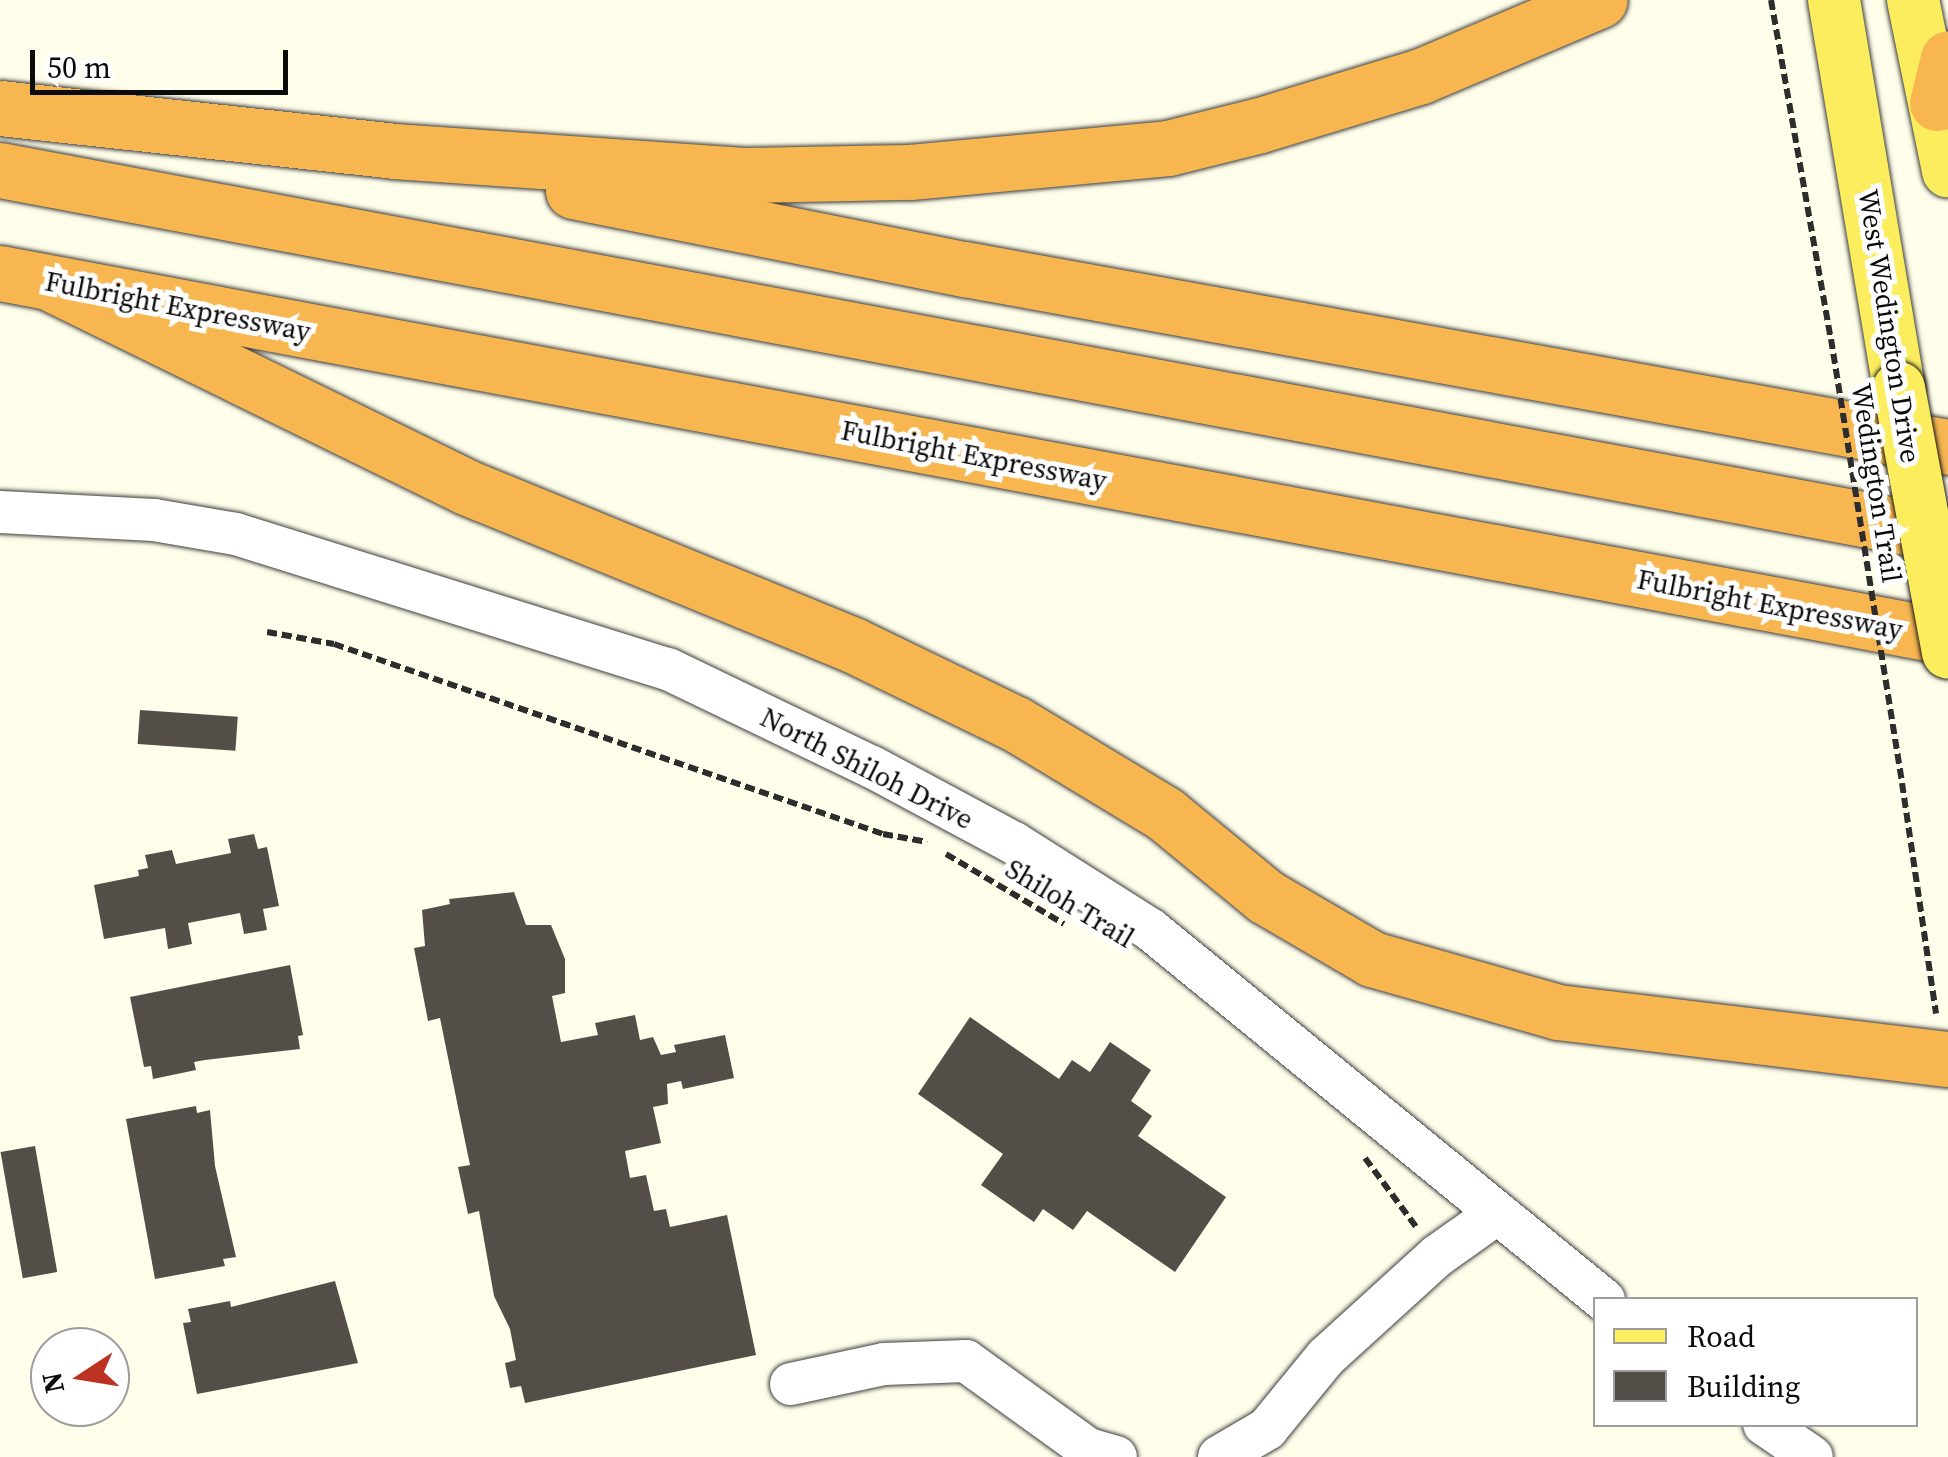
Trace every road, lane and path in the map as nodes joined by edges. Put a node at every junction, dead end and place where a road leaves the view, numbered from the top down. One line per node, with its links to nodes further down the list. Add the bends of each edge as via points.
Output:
1 (1600, 0): 7 (highway, via 1336,105 1168,148 1090,158 910,172 747,175)
2 (1771, 0): 18 (path, Wedington Trail, bridge)
3 (1834, 0): 16 (main road, West Wedington Drive, bridge)
4 (1914, 0): 5 (main road)
5 (1942, 80): 9 (main road)
6 (0, 108): 7 (highway)
7 (394, 150): 11 (highway, via 965,269)
8 (0, 170): 13 (highway)
9 (1948, 171)
10 (25, 278): 15 (highway, Fulbright Expressway); 18 (highway, via 466,488 836,638 1016,724 1165,814 1266,897 1372,959 1558,1012)
11 (1948, 447)
12 (0, 512): 20 (street, North Shiloh Drive, via 154,520 236,534 668,669 872,767 1091,888 1288,1038)
13 (1948, 534)
14 (267, 632): 17 (path, Shiloh Trail, via 334,644 883,834 924,841)
15 (1948, 638)
16 (1948, 652)
17 (1074, 928)
18 (1945, 1059)
19 (1357, 1146): 21 (path)
20 (1495, 1214): 21 (street); 22 (street, North Shiloh Drive)
21 (1437, 1256): 26 (street, via 1326,1357 1267,1428)
22 (1600, 1297)
23 (791, 1384): 25 (street, via 884,1364 966,1361 1088,1450)
24 (1768, 1427): 27 (street)
25 (1116, 1457)
26 (1220, 1457)
27 (1812, 1457)

